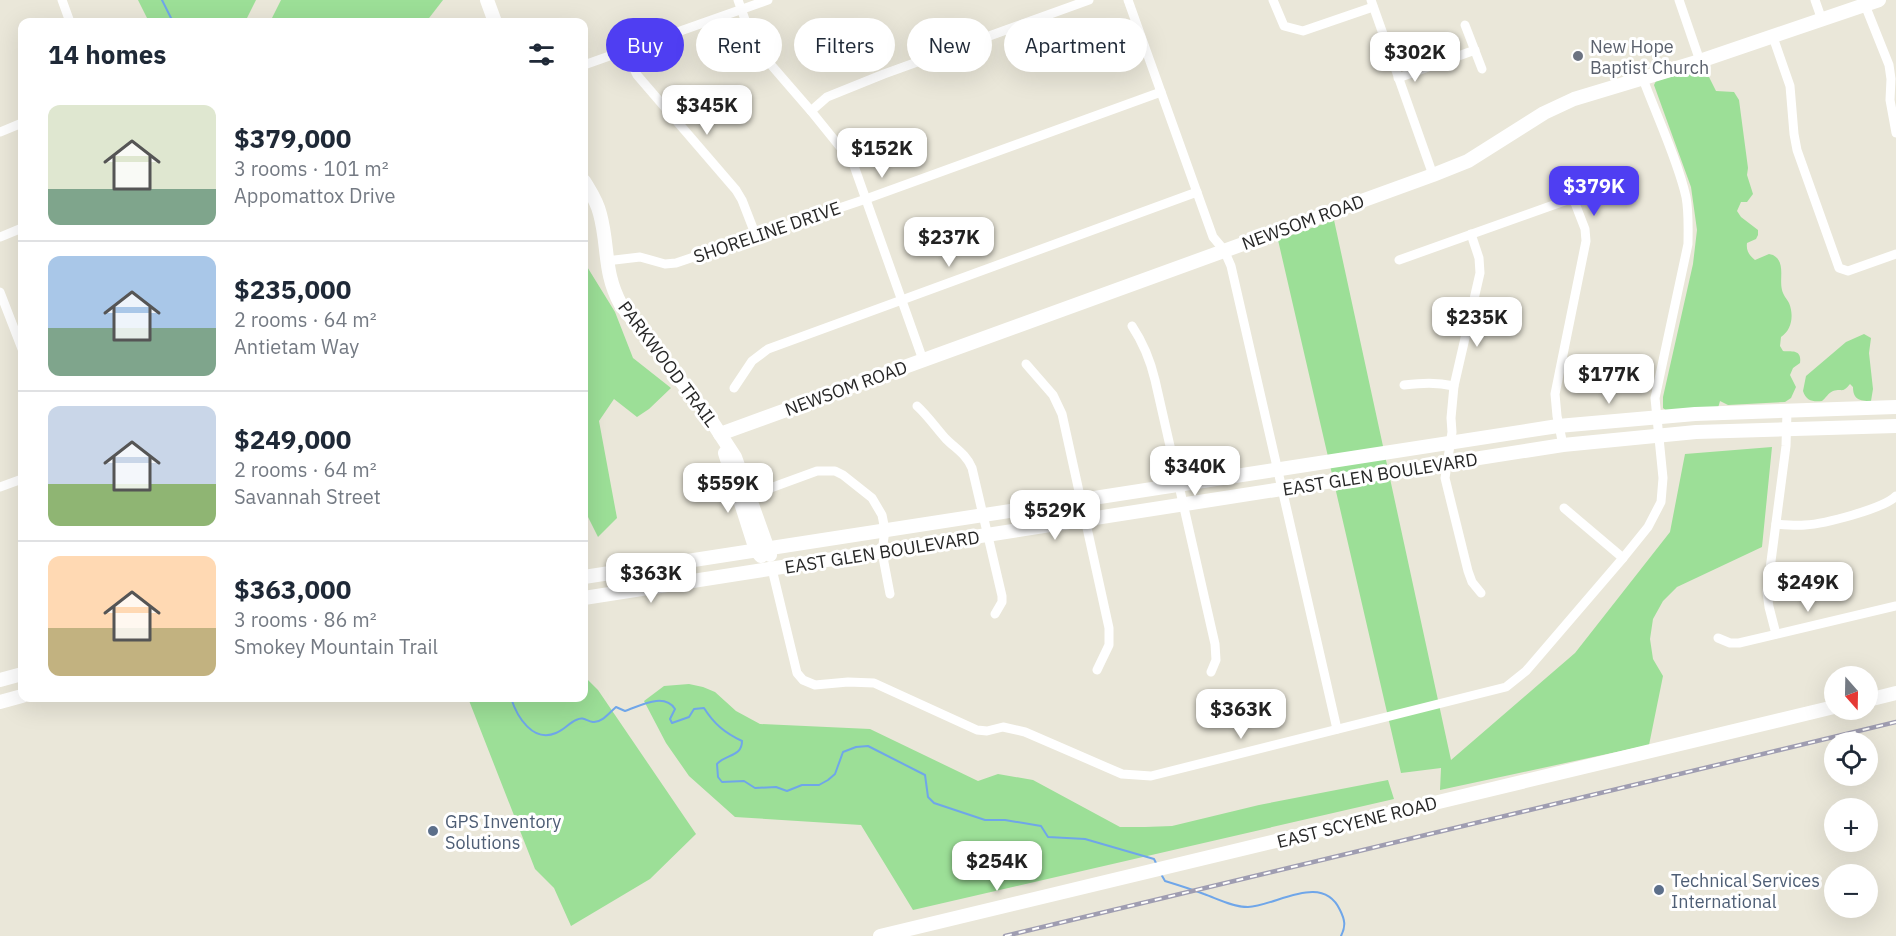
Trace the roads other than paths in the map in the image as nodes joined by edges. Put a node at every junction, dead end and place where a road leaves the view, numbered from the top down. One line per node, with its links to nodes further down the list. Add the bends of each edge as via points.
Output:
1 (62, 0): 13 (street)
2 (487, 0): 14 (street)
3 (768, 0): 11 (street)
4 (1089, 0): 28 (street, via 884,74 827,97)
5 (1128, 0): 27 (street)
6 (1272, 0): 10 (street, via 1284,26 1296,31)
7 (1679, 0): 21 (street)
8 (1815, 0): 15 (street)
9 (1879, 0): 12 (street, NEWSOM ROAD)
10 (1372, 3): 25 (street)
11 (740, 5): 17 (street); 28 (street, via 759,51)
12 (1865, 5): 15 (street, NEWSOM ROAD); 31 (street, via 1889,65)
13 (69, 18)
14 (494, 18)
15 (1822, 20): 18 (street, NEWSOM ROAD)
16 (1465, 25): 19 (street)
17 (684, 27)
18 (1773, 37): 21 (street, NEWSOM ROAD); 41 (street, via 1790,86 1797,150 1839,268 1848,271)
19 (1475, 50): 23 (street); 25 (street)
20 (606, 57): 22 (street)
21 (1700, 61): 26 (street, NEWSOM ROAD)
22 (588, 64)
23 (1482, 69)
24 (636, 72): 38 (street, via 736,190)
25 (1398, 78): 32 (street)
26 (1643, 79): 32 (street, NEWSOM ROAD, via 1574,99 1544,113 1468,161); 56 (street, via 1686,197 1688,226 1688,244 1655,398)
27 (1161, 92): 34 (street); 35 (street, SHORELINE DRIVE)
28 (811, 111): 35 (street, via 848,156)
29 (18, 124): 30 (street)
30 (1, 128)
31 (1896, 133)
32 (1433, 175): 40 (street, NEWSOM ROAD)
33 (588, 187): 43 (street, PARKWOOD TRAIL, via 600,214)
34 (1197, 192): 40 (street, via 1213,237); 45 (street)
35 (866, 199): 38 (street, SHORELINE DRIVE); 45 (street)
36 (18, 230): 39 (street)
37 (1471, 234): 42 (street); 51 (street, via 1480,273); 57 (street, via 1573,198 1586,241 1555,394)
38 (756, 236): 43 (street, SHORELINE DRIVE, via 670,265 640,257)
39 (0, 237)
40 (1224, 250): 48 (street, NEWSOM ROAD); 65 (street, via 1236,283)
41 (1896, 254)
42 (1400, 260)
43 (606, 261): 61 (street, PARKWOOD TRAIL, via 621,304)
44 (0, 292): 47 (street)
45 (902, 299): 48 (street); 52 (street, via 768,349 752,361)
46 (1132, 326): 67 (street, via 1149,356)
47 (18, 337)
48 (923, 360): 61 (street, NEWSOM ROAD)
49 (1026, 363): 72 (street, via 1058,403)
50 (1404, 385): 51 (street, via 1425,382)
51 (1454, 386): 62 (street)
52 (734, 388)
53 (917, 406): 75 (street, via 968,459)
54 (1896, 407): 55 (street, EAST GLEN BOULEVARD)
55 (1787, 411): 56 (street, EAST GLEN BOULEVARD); 59 (street)
56 (1656, 416): 57 (street, EAST GLEN BOULEVARD); 60 (street)
57 (1558, 426): 62 (street, EAST GLEN BOULEVARD); 63 (street)
58 (1896, 426): 59 (street, EAST GLEN BOULEVARD)
59 (1787, 429): 60 (street, EAST GLEN BOULEVARD); 77 (street)
60 (1658, 435): 63 (street, EAST GLEN BOULEVARD); 82 (street, via 1663,478 1661,502 1648,527)
61 (723, 439): 71 (street, PARKWOOD TRAIL, via 735,457)
62 (1451, 442): 64 (street); 65 (street, EAST GLEN BOULEVARD)
63 (1563, 445): 64 (street, EAST GLEN BOULEVARD)
64 (1446, 464): 69 (street, EAST GLEN BOULEVARD); 85 (street, via 1445,478 1468,571)
65 (1277, 469): 67 (street, EAST GLEN BOULEVARD); 69 (street)
66 (18, 480): 68 (street)
67 (1179, 484): 72 (street, EAST GLEN BOULEVARD); 73 (street)
68 (0, 487)
69 (1281, 489): 73 (street, EAST GLEN BOULEVARD); 101 (street)
70 (1896, 496): 77 (street, via 1883,505 1818,523)
71 (744, 497): 78 (street, via 818,471 835,471 876,502); 80 (street, PARKWOOD TRAIL)
72 (1081, 500): 75 (street, EAST GLEN BOULEVARD); 76 (street)
73 (1183, 505): 76 (street, EAST GLEN BOULEVARD); 93 (street, via 1215,644 1216,660)
74 (1564, 508): 82 (street)
75 (982, 515): 78 (street, EAST GLEN BOULEVARD); 79 (street)
76 (1085, 520): 79 (street, EAST GLEN BOULEVARD); 92 (street, via 1109,628 1109,645)
77 (1776, 524): 90 (street, via 1767,592)
78 (885, 530): 80 (street, EAST GLEN BOULEVARD); 81 (street)
79 (987, 535): 81 (street, EAST GLEN BOULEVARD); 89 (street, via 1002,596)
80 (762, 549): 83 (street, PARKWOOD TRAIL); 84 (street, EAST GLEN BOULEVARD)
81 (882, 552): 83 (street, EAST GLEN BOULEVARD); 86 (street)
82 (1623, 558): 101 (street, via 1526,671 1506,687)
83 (772, 569): 87 (street, EAST GLEN BOULEVARD); 101 (street, via 797,673 803,680 815,685 874,683 977,730 1003,727 1025,732 1122,774 1151,776)
84 (588, 576)
85 (1481, 593)
86 (891, 594)
87 (588, 597)
88 (1896, 606): 90 (street)
89 (996, 614)
90 (1776, 634): 91 (street, via 1739,643)
91 (1718, 638)
92 (1096, 670)
93 (1211, 672)
94 (18, 675): 95 (street)
95 (0, 680)
96 (1896, 693): 98 (street)
97 (18, 697): 99 (street)
98 (1878, 698)
99 (0, 702)
100 (1824, 709): 102 (street, EAST SCYENE ROAD)
101 (1336, 729)
102 (880, 936)

